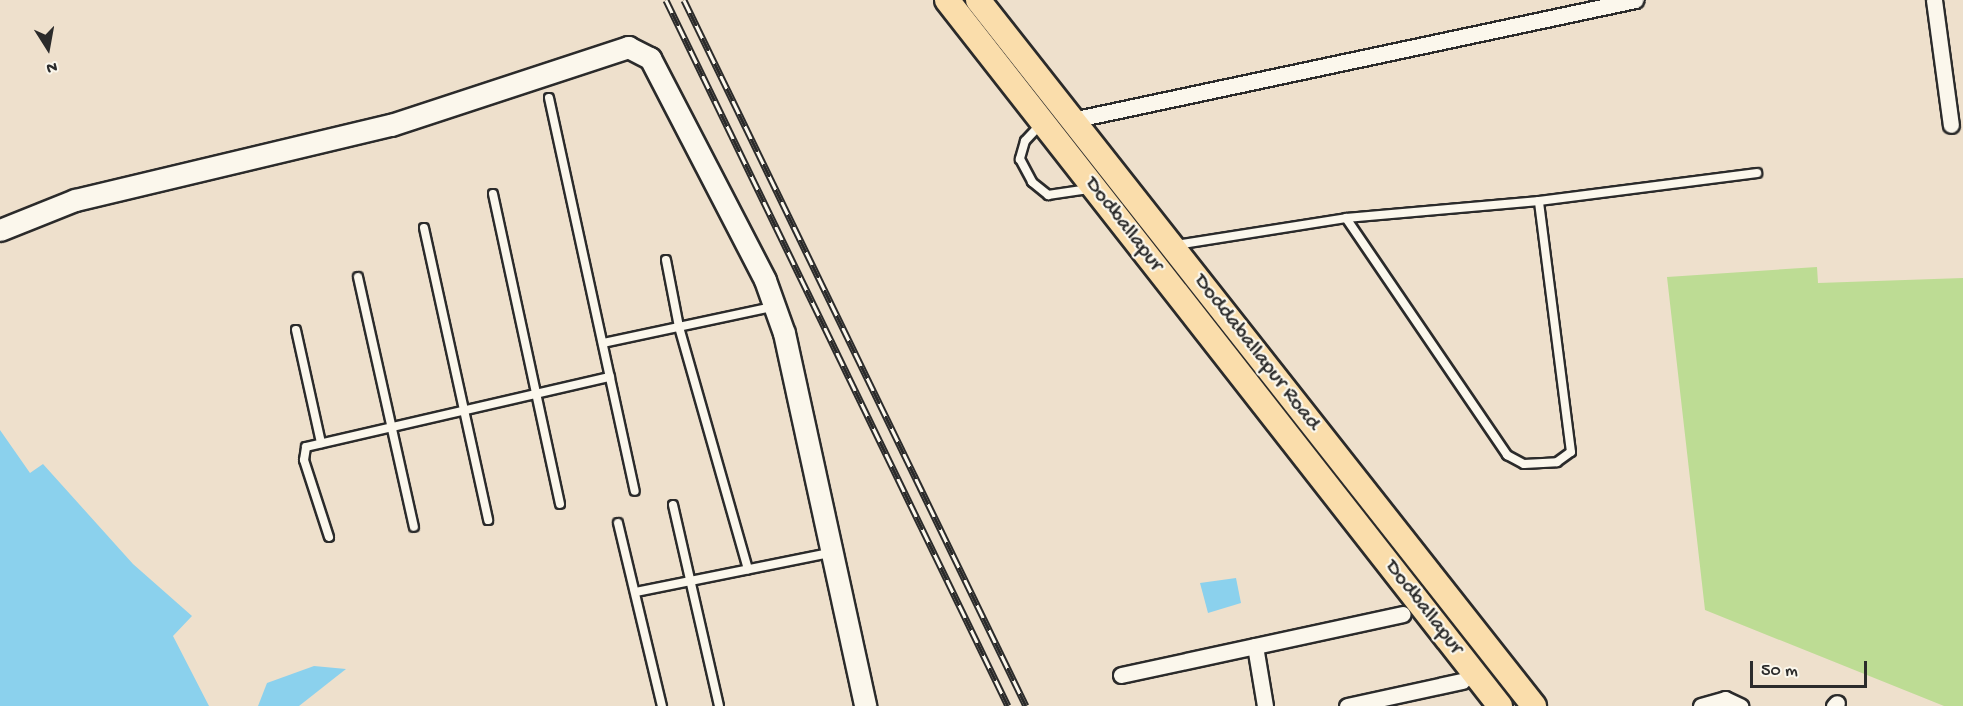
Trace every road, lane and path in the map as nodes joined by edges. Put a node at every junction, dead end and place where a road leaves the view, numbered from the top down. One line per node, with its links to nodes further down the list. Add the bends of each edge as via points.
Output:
1 (946, 0): 7 (main road, Dodballapur)
2 (978, 0): 6 (main road, Doddaballapur Road)
3 (1635, 0): 6 (street)
4 (1934, 0): 8 (street)
5 (549, 98): 22 (lane)
6 (1072, 120): 16 (main road, Doddaballapur Road)
7 (1043, 123): 10 (main road, Dodballapur); 10 (lane, via 1025,141 1020,159 1032,182 1048,195)
8 (1951, 125)
9 (1757, 173): 12 (lane)
10 (1094, 188): 48 (main road, Dodballapur)
11 (493, 194): 24 (lane)
12 (1539, 201): 13 (lane); 13 (lane, via 1570,452 1557,462 1524,464 1507,456)
13 (1346, 218): 16 (lane)
14 (424, 228): 25 (lane)
15 (0, 230): 19 (street, via 75,200 392,125 628,47 650,58 765,280)
16 (1171, 246): 49 (main road, Doddaballapur Road)
17 (666, 260): 20 (lane)
18 (358, 277): 26 (lane)
19 (774, 307): 20 (lane); 35 (street, via 784,333)
20 (679, 327): 22 (lane); 36 (lane)
21 (296, 330): 27 (lane)
22 (603, 343): 23 (lane)
23 (610, 378): 24 (lane); 28 (lane)
24 (538, 392): 25 (lane); 29 (lane)
25 (464, 408): 26 (lane); 31 (lane)
26 (391, 425): 27 (lane); 33 (lane)
27 (321, 443): 34 (lane, via 306,447 303,455)
28 (635, 491)
29 (560, 504)
30 (674, 505): 37 (lane)
31 (488, 520)
32 (618, 524): 38 (lane)
33 (414, 526)
34 (329, 537)
35 (831, 553): 36 (lane); 45 (street)
36 (748, 569): 37 (lane)
37 (689, 581): 38 (lane); 44 (lane)
38 (636, 592): 43 (lane)
39 (1402, 614): 40 (street)
40 (1255, 646): 41 (street); 46 (street)
41 (1121, 675)
42 (1462, 681): 47 (street)
43 (662, 706)
44 (719, 706)
45 (865, 706)
46 (1265, 706)
47 (1347, 706)
48 (1500, 706)
49 (1534, 706)
50 (1701, 706): 51 (street, via 1725,699)
51 (1740, 706)

